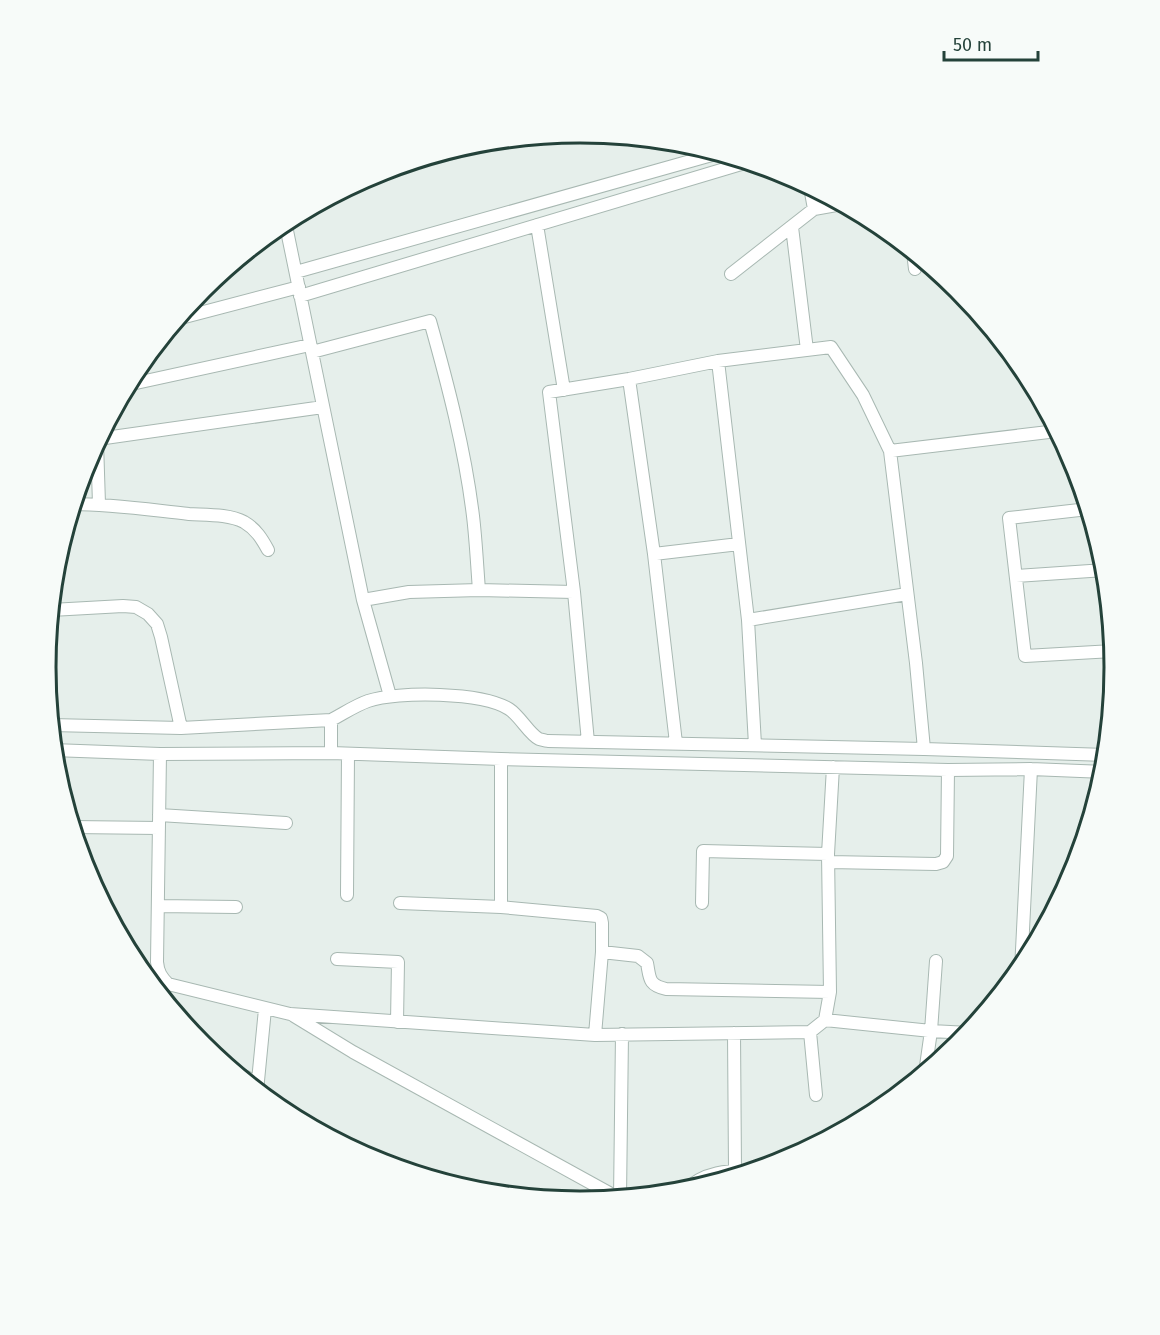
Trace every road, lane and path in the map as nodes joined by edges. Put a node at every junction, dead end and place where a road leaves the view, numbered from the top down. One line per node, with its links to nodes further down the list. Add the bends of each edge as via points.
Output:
1 (702, 158): 11 (street)
2 (734, 166): 6 (street)
3 (812, 197): 5 (street)
4 (829, 206): 5 (street)
5 (814, 209): 7 (street)
6 (537, 225): 13 (street); 20 (street)
7 (792, 227): 12 (street); 16 (street)
8 (287, 232): 11 (street)
9 (914, 264): 10 (street)
10 (915, 269)
11 (296, 272): 13 (street)
12 (731, 274)
13 (300, 292): 14 (street); 15 (street)
14 (192, 316)
15 (311, 348): 19 (street); 21 (street); 34 (street, via 430,321 450,391 467,475)
16 (807, 350): 17 (street); 24 (street, via 831,347 863,395)
17 (718, 361): 18 (street); 29 (street)
18 (629, 379): 20 (street); 31 (street)
19 (140, 382)
20 (564, 390): 35 (street, via 549,392)
21 (323, 407): 23 (street); 37 (street)
22 (1048, 432): 24 (street)
23 (108, 439)
24 (890, 452): 36 (street)
25 (98, 460): 27 (street)
26 (81, 504): 27 (street)
27 (99, 504): 30 (street, via 241,521 261,536)
28 (1080, 510): 33 (street, via 1009,518)
29 (739, 544): 31 (street); 39 (street)
30 (268, 550)
31 (654, 554): 47 (street)
32 (1095, 571): 33 (street)
33 (1016, 576): 40 (street, via 1025,656)
34 (479, 590): 35 (street); 37 (street, via 409,592)
35 (574, 592): 46 (street)
36 (907, 594): 39 (street); 49 (street)
37 (363, 600): 41 (street)
38 (59, 610): 44 (street, via 123,606 148,614 159,630)
39 (748, 620): 48 (street)
40 (1104, 652)
41 (390, 696): 42 (street, via 368,701); 45 (street, via 422,694 494,702 510,710)
42 (331, 720): 44 (street); 51 (street)
43 (59, 725): 44 (street)
44 (181, 728)
45 (532, 734): 46 (street, via 548,741); 56 (street)
46 (588, 742): 47 (street)
47 (676, 743): 48 (street)
48 (755, 745): 49 (street)
49 (924, 749): 54 (street)
50 (63, 750): 52 (street)
51 (331, 753): 52 (street); 53 (street)
52 (160, 754): 61 (street)
53 (348, 754): 55 (street); 65 (street)
54 (1097, 755)
55 (501, 759): 56 (street); 70 (street)
56 (531, 760): 57 (street)
57 (833, 767): 59 (street); 64 (street)
58 (1031, 769): 59 (street); 60 (street); 71 (street)
59 (948, 770): 64 (street, via 944,862)
60 (1094, 772)
61 (159, 821): 62 (street); 63 (street); 68 (street)
62 (286, 823)
63 (80, 826)
64 (829, 858): 67 (street, via 703,851); 75 (street)
65 (347, 895)
66 (400, 903): 70 (street)
67 (702, 903)
68 (158, 906): 69 (street); 76 (street, via 157,962 161,978 168,984)
69 (236, 907)
70 (501, 907): 72 (street, via 597,916 602,922)
71 (1022, 949)
72 (602, 952): 75 (street, via 638,956 647,963 656,987 666,989); 85 (street)
73 (337, 959): 79 (street, via 398,962)
74 (936, 960): 80 (street)
75 (830, 992): 78 (street)
76 (265, 1008): 77 (street); 87 (street)
77 (290, 1014): 79 (street); 91 (street)
78 (825, 1020): 80 (street); 81 (street)
79 (397, 1022): 85 (street)
80 (931, 1031): 82 (street); 86 (street)
81 (810, 1032): 83 (street); 88 (street)
82 (956, 1032)
83 (734, 1033): 84 (street); 89 (street)
84 (622, 1034): 85 (street); 90 (street)
85 (595, 1035)
86 (927, 1061)
87 (258, 1082)
88 (816, 1095)
89 (735, 1168)
90 (620, 1190)
91 (608, 1191)

